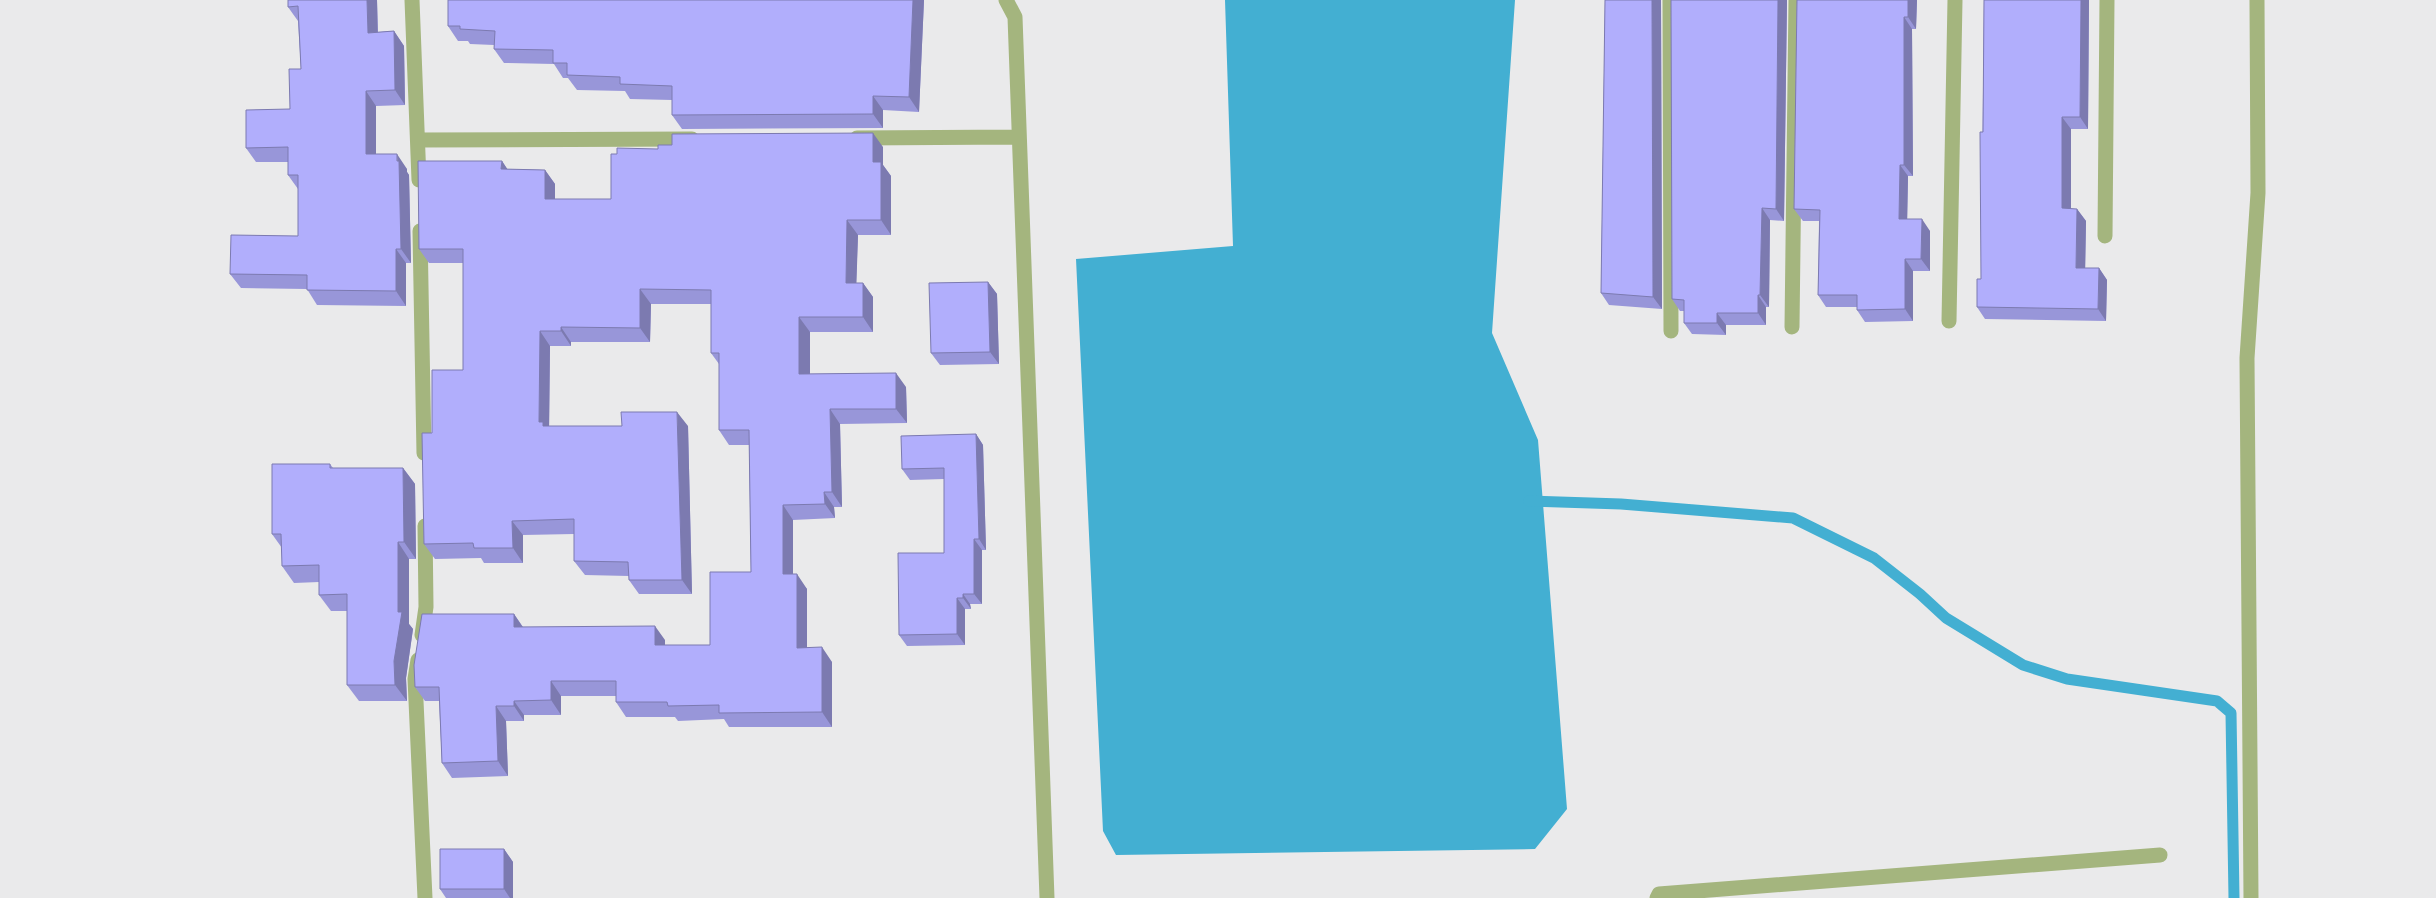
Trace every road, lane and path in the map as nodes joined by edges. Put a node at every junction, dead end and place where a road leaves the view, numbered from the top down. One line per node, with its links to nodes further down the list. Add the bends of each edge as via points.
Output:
1 (412, 0): 11 (street)
2 (1006, 0): 8 (street, via 1015,17)
3 (1670, 0): 17 (street)
4 (1796, 0): 16 (street)
5 (1955, 0): 15 (street)
6 (2107, 0): 14 (street)
7 (2257, 0): 24 (street, via 2258,193 2247,358)
8 (1018, 137): 10 (street); 22 (street)
9 (704, 138): 11 (street)
10 (841, 138)
11 (418, 140): 12 (street)
12 (419, 200)
13 (420, 220): 18 (street)
14 (2106, 236)
15 (1949, 321)
16 (1792, 327)
17 (1671, 331)
18 (424, 468)
19 (424, 508): 21 (street, via 426,607 415,679)
20 (2160, 855): 23 (street, via 1659,894)
21 (425, 898)
22 (1047, 898)
23 (1657, 898)
24 (2251, 898)

